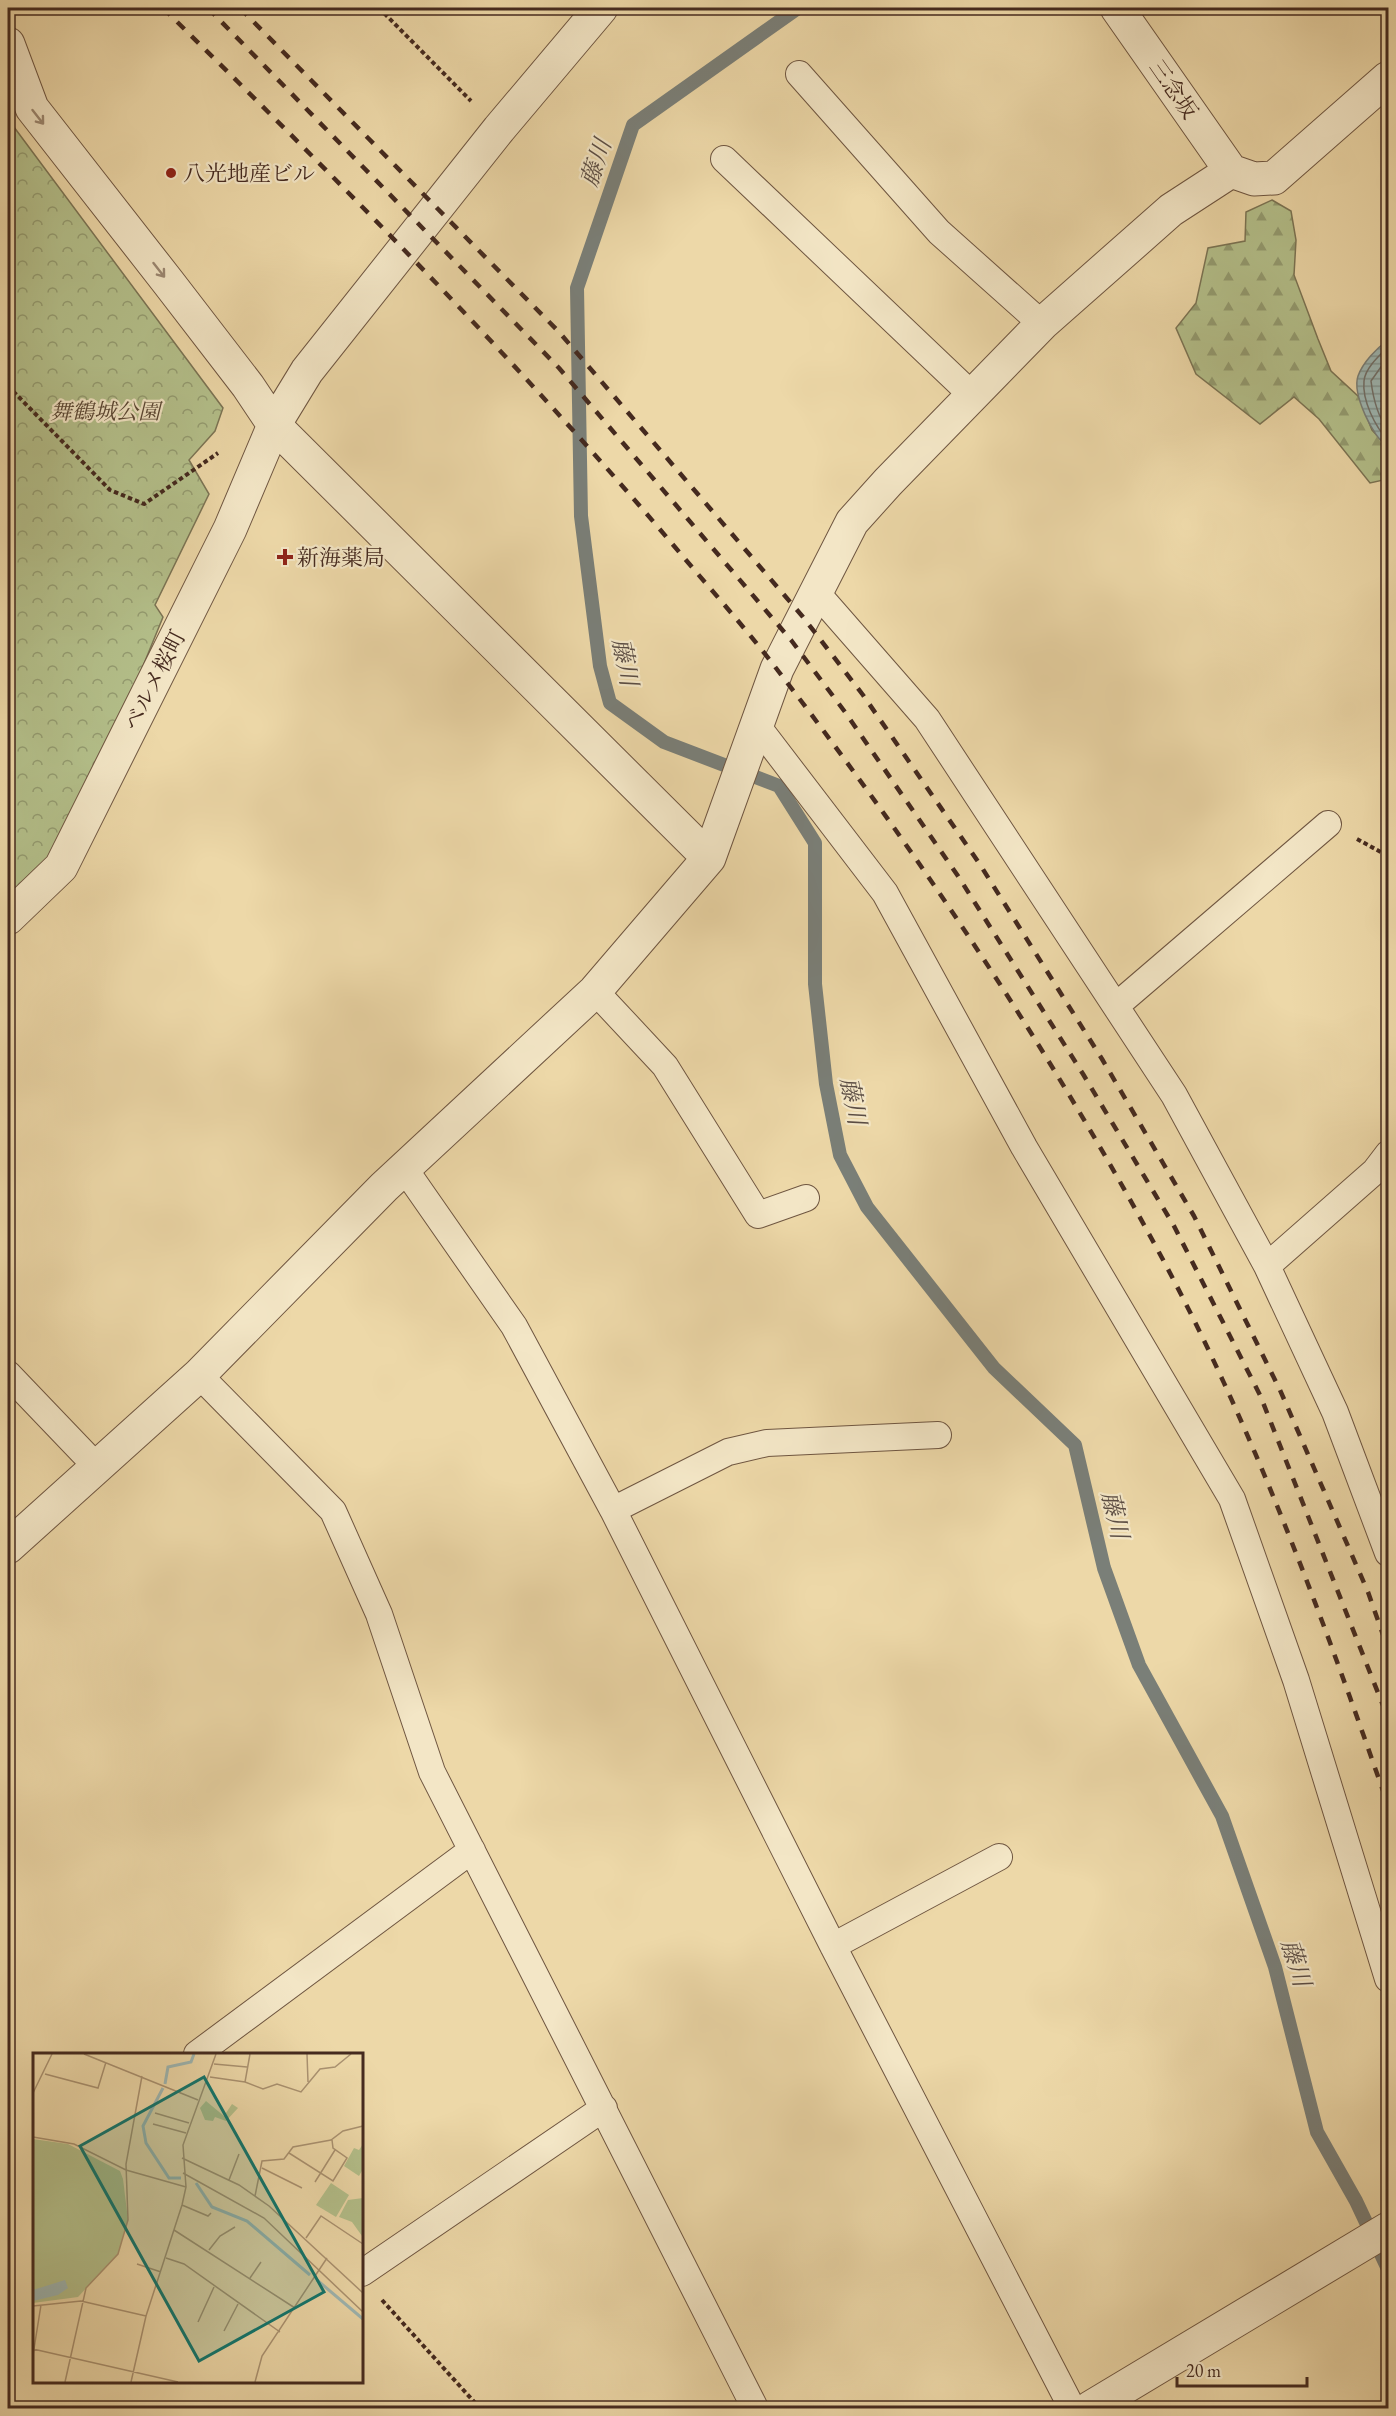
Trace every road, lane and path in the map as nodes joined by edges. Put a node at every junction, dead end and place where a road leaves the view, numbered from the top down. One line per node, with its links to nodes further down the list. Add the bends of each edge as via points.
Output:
1 (379, 8): 7 (path)
2 (600, 8): 7 (street, ベルメ桜町)
3 (1118, 8): 9 (street, 三念坂)
4 (8, 44): 13 (street, one-way to 13, via 32,108)
5 (800, 74): 10 (lane, via 939,232)
6 (1389, 78): 9 (street, via 1274,178 1254,179)
7 (499, 129): 13 (street, ベルメ桜町, via 307,371)
8 (724, 159): 12 (lane)
9 (1231, 171): 10 (street, via 1171,210)
10 (1042, 324): 12 (street)
11 (8, 386): 14 (path, via 110,490 144,504)
12 (973, 396): 15 (street, via 852,522)
13 (274, 425): 18 (street); 19 (street, ベルメ桜町, via 230,529 60,867)
14 (226, 447)
15 (816, 592): 16 (street, via 777,669); 21 (lane, via 927,719)
16 (752, 735): 18 (street); 36 (lane, via 885,893 1024,1147 1232,1499 1296,1680)
17 (1328, 824): 21 (lane)
18 (709, 858): 20 (street)
19 (8, 918)
20 (595, 991): 23 (street); 24 (lane, via 665,1066 758,1215)
21 (1117, 1005): 25 (lane, via 1174,1095)
22 (1389, 1154): 25 (lane, via 1375,1172)
23 (404, 1168): 27 (street); 30 (lane, via 514,1326)
24 (806, 1198)
25 (1267, 1266): 32 (lane, via 1335,1413)
26 (8, 1374): 29 (lane)
27 (199, 1375): 29 (street); 33 (lane, via 333,1510 379,1614 432,1772)
28 (938, 1435): 30 (lane, via 767,1443 728,1452)
29 (97, 1467): 31 (street)
30 (613, 1510): 35 (lane)
31 (8, 1547)
32 (1389, 1553)
33 (472, 1850): 37 (lane); 38 (lane)
34 (999, 1857): 35 (lane)
35 (833, 1946): 44 (lane)
36 (1389, 1979)
37 (200, 2053)
38 (604, 2108): 40 (lane); 43 (lane)
39 (1389, 2229): 45 (street)
40 (363, 2272)
41 (377, 2295): 42 (path, via 477,2405)
42 (474, 2409)
43 (755, 2409)
44 (1072, 2409)
45 (1090, 2409)

